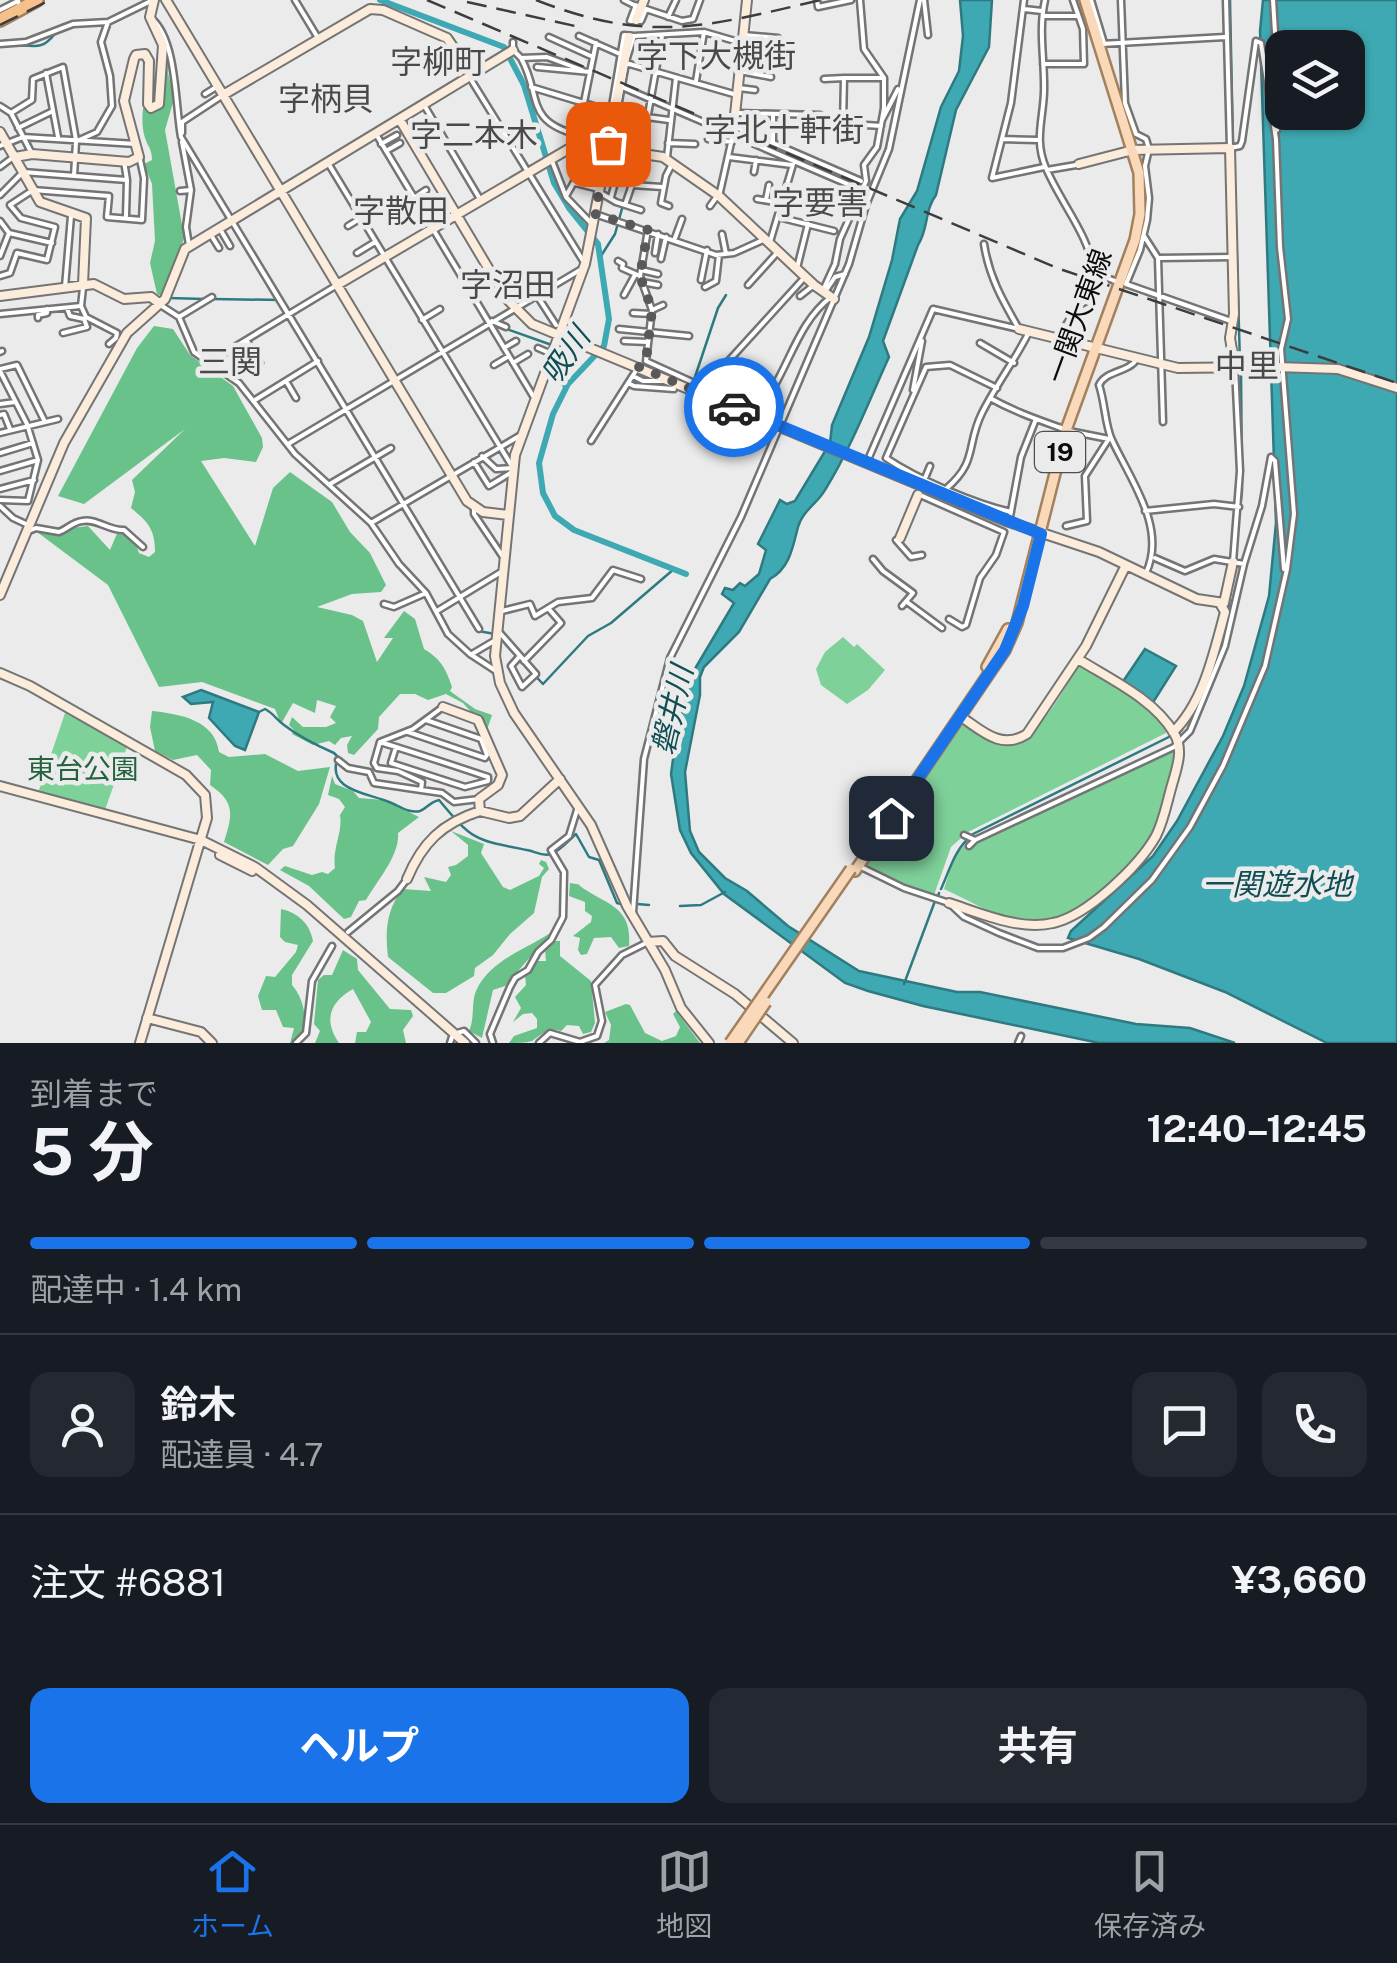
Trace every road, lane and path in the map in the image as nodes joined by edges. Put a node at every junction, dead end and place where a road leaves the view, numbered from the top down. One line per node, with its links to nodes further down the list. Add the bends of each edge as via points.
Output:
1 (154, 0): 24 (street); 29 (street)
2 (166, 0): 66 (street)
3 (295, 0): 36 (street)
4 (676, 0): 25 (street)
5 (700, 0): 26 (street)
6 (747, 0): 39 (street)
7 (816, 0): 8 (street, via 818,7)
8 (851, 0)
9 (860, 0): 60 (street, via 864,48)
10 (922, 0): 31 (street); 63 (street)
11 (1024, 0): 20 (street)
12 (1045, 0): 21 (street)
13 (1082, 0): 23 (street); 43 (main road, 一関大東線 / 19)
14 (1121, 0): 40 (street)
15 (1226, 0): 38 (street)
16 (1273, 0): 97 (street)
17 (627, 1): 19 (street)
18 (28, 3): 22 (highway)
19 (643, 3): 25 (street); 28 (street)
20 (1024, 9): 21 (street); 94 (street)
21 (1042, 14): 23 (street); 49 (street)
22 (0, 15)
23 (1078, 16): 43 (street)
24 (150, 17): 92 (street, via 167,41); 103 (street, via 162,38 160,100 149,107 149,61 136,55 124,102)
25 (668, 17): 26 (street)
26 (693, 19): 27 (street)
27 (702, 19)
28 (636, 20)
29 (108, 22): 41 (street); 98 (street, via 101,42 112,106 97,132)
30 (704, 31): 35 (street); 39 (street); 62 (street)
31 (928, 35)
32 (549, 36): 46 (street)
33 (579, 36): 42 (street)
34 (632, 36): 35 (street); 45 (street, via 624,35); 48 (street); 76 (street)
35 (662, 36): 52 (street)
36 (318, 38): 57 (street, via 377,9 447,38); 66 (street)
37 (778, 38): 39 (street)
38 (1225, 38): 40 (street); 107 (street)
39 (743, 39): 53 (street)
40 (1122, 41): 43 (street); 109 (street, via 1124,103)
41 (0, 44)
42 (596, 44): 45 (street); 46 (street)
43 (1096, 45): 49 (street, via 1084,64); 110 (main road, 一関大東線 / 19)
44 (511, 49): 47 (street); 57 (street)
45 (620, 54): 76 (street)
46 (593, 57): 54 (street)
47 (521, 58): 51 (street, via 548,56); 64 (street)
48 (626, 63): 52 (street); 65 (street)
49 (1043, 64): 96 (street)
50 (536, 66): 51 (street)
51 (582, 70): 54 (street)
52 (654, 71): 58 (street); 70 (street)
53 (740, 71): 56 (street); 68 (street)
54 (590, 72): 71 (street)
55 (46, 73): 75 (street); 77 (street, via 32,79 32,100); 98 (street, via 63,67)
56 (771, 76)
57 (472, 77): 72 (street); 106 (street)
58 (676, 78): 62 (street); 74 (street)
59 (844, 78): 60 (street); 61 (street); 83 (street)
60 (884, 78): 84 (street)
61 (824, 79)
62 (696, 84): 68 (street)
63 (902, 85): 84 (street); 210 (street, via 888,149)
64 (530, 87): 71 (street); 95 (street, via 542,118)
65 (622, 87): 70 (street); 76 (street)
66 (220, 90): 69 (street); 92 (street, via 182,122); 146 (street)
67 (755, 90): 68 (street)
68 (738, 92): 78 (street)
69 (205, 94)
70 (651, 99): 74 (street); 80 (street)
71 (583, 103): 76 (street); 95 (street)
72 (424, 105): 81 (street); 154 (street)
73 (0, 106): 77 (street)
74 (670, 108): 82 (street); 89 (street)
75 (53, 111): 85 (street); 91 (street)
76 (614, 111): 80 (street); 108 (street)
77 (11, 113): 85 (street)
78 (736, 113): 79 (street); 89 (street)
79 (773, 115): 83 (street, via 820,115 821,122); 101 (street)
80 (648, 118): 82 (street); 115 (street)
81 (400, 120): 87 (street); 163 (street)
82 (669, 120): 100 (street)
83 (843, 123): 84 (street)
84 (882, 123): 226 (street, via 840,239)
85 (18, 128): 90 (street)
86 (0, 132): 102 (street)
87 (376, 134): 104 (street); 124 (street)
88 (397, 134): 104 (street)
89 (733, 134): 93 (street); 101 (street); 118 (street); 125 (street)
90 (23, 136): 91 (street); 102 (street); 114 (street)
91 (58, 139): 98 (street)
92 (182, 139): 141 (street); 169 (street)
93 (708, 139)
94 (1002, 139): 96 (street); 128 (street, via 992,178)
95 (579, 140): 108 (street); 120 (street); 136 (street)
96 (1038, 140): 128 (street)
97 (1276, 140): 107 (street, via 1256,41 1242,141); 283 (street, via 1288,319)
98 (76, 141): 103 (street); 119 (street)
99 (400, 143): 111 (street)
100 (668, 143): 105 (street); 123 (street)
101 (774, 143): 135 (street)
102 (3, 144): 117 (street)
103 (136, 144): 116 (street)
104 (382, 144): 111 (street)
105 (695, 144)
106 (512, 147): 112 (street); 130 (street)
107 (1233, 147): 109 (street); 200 (street)
108 (607, 149): 113 (street); 143 (street)
109 (1149, 149): 110 (street); 182 (street)
110 (1131, 150): 126 (street); 216 (main road, 一関大東線 / 19, via 1136,210); 268 (main road, 一関大東線 / 19, via 1141,192 1138,228)
111 (386, 151): 151 (street)
112 (505, 152)
113 (624, 152): 115 (street); 152 (street)
114 (32, 154): 117 (street); 119 (street)
115 (641, 154): 123 (street)
116 (139, 156): 122 (street); 166 (street, via 142,220)
117 (15, 157): 127 (street); 131 (street)
118 (729, 157): 121 (street); 149 (street)
119 (75, 158): 122 (street); 133 (street)
120 (549, 158): 130 (street); 150 (street)
121 (756, 160): 125 (street); 132 (street)
122 (124, 162): 134 (street)
123 (669, 162): 144 (street); 149 (street)
124 (328, 163): 146 (street); 167 (street)
125 (793, 163): 139 (street); 156 (street)
126 (1079, 164): 128 (street)
127 (0, 166)
128 (1046, 169): 208 (street)
129 (636, 170): 137 (street)
130 (526, 171): 154 (street); 205 (street)
131 (23, 172): 133 (street); 140 (street); 147 (street)
132 (754, 172)
133 (74, 176): 134 (street)
134 (128, 180): 166 (street)
135 (861, 180)
136 (575, 183): 143 (street); 150 (street)
137 (632, 185): 144 (street); 158 (street)
138 (769, 185): 155 (street)
139 (859, 189)
140 (33, 190): 157 (street); 162 (street, via 44,206); 166 (street, via 110,196 107,217)
141 (190, 190): 145 (street); 191 (street)
142 (426, 190): 151 (street)
143 (599, 190): 152 (street); 164 (street)
144 (664, 190): 148 (street); 159 (street, via 662,203)
145 (180, 191)
146 (281, 191): 169 (street); 218 (street)
147 (1, 193): 157 (street)
148 (656, 194)
149 (719, 196): 160 (street); 185 (street)
150 (566, 197): 179 (street)
151 (414, 198): 174 (street)
152 (610, 198): 158 (street)
153 (756, 198): 155 (street)
154 (480, 199): 163 (street)
155 (766, 200): 156 (street)
156 (782, 203): 165 (street)
157 (10, 204): 187 (street, via 20,218 55,226)
158 (625, 205): 161 (street)
159 (669, 206)
160 (710, 206)
161 (642, 210)
162 (71, 212): 188 (street); 190 (street, via 86,218)
163 (456, 214): 174 (street); 235 (street)
164 (595, 214): 175 (street); 179 (street)
165 (778, 217): 171 (street); 185 (street)
166 (126, 218)
167 (361, 218): 172 (street); 186 (street)
168 (682, 219): 184 (street)
169 (232, 220): 173 (street); 241 (street)
170 (0, 222): 177 (street)
171 (808, 224): 176 (street); 207 (street)
172 (348, 226)
173 (219, 227): 178 (street); 192 (street)
174 (432, 228): 201 (street); 246 (street)
175 (648, 230): 180 (street); 213 (street)
176 (834, 231)
177 (9, 232): 187 (street); 199 (street)
178 (210, 232): 191 (street); 193 (street)
179 (592, 232): 205 (street)
180 (658, 234): 183 (street); 197 (street)
181 (722, 234): 198 (street)
182 (1144, 236): 202 (street); 230 (street, via 1126,284)
183 (666, 237): 184 (street); 203 (street)
184 (674, 240): 194 (street)
185 (768, 240): 195 (street); 198 (street)
186 (375, 242): 196 (street); 201 (street)
187 (52, 243): 211 (street, via 48,260 17,253 10,273)
188 (69, 244): 190 (street); 222 (street)
189 (984, 244): 252 (street, via 987,267)
190 (86, 245): 217 (street)
191 (189, 246): 231 (street)
192 (230, 246)
193 (219, 248)
194 (706, 250): 198 (street); 215 (street)
195 (779, 250): 207 (street); 221 (street)
196 (357, 253)
197 (654, 254)
198 (723, 255): 223 (street, via 716,281)
199 (0, 256)
200 (1233, 256): 202 (street); 247 (street)
201 (384, 257): 218 (street); 245 (street)
202 (1158, 258): 230 (street)
203 (661, 259)
204 (618, 261): 206 (street)
205 (585, 266): 224 (street); 257 (street)
206 (622, 268): 212 (street); 213 (street)
207 (797, 268): 214 (street)
208 (1094, 273): 216 (street); 260 (street, via 1091,300 1079,305)
209 (658, 274): 213 (street)
210 (845, 274): 226 (street); 226 (street, via 836,277)
211 (0, 276)
212 (619, 276)
213 (640, 276): 219 (street); 225 (street); 238 (street)
214 (806, 276): 220 (street); 297 (street)
215 (701, 280)
216 (1115, 280): 268 (main road, 一関大東線 / 19)
217 (83, 284): 222 (street); 231 (street, via 124,300 150,297); 233 (street)
218 (338, 285): 241 (street); 289 (street)
219 (658, 285)
220 (814, 285): 226 (street); 228 (street)
221 (748, 286)
222 (66, 287): 227 (street)
223 (705, 287)
224 (536, 294): 235 (street); 248 (street)
225 (624, 294)
226 (828, 295): 243 (street); 315 (street)
227 (0, 296)
228 (800, 296)
229 (212, 297): 242 (street)
230 (1157, 297): 247 (street); 281 (street)
231 (160, 304): 242 (street); 353 (street, via 127,334 64,443)
232 (663, 305): 238 (street)
233 (81, 306): 234 (street); 265 (street, via 86,317 115,330)
234 (67, 308): 236 (street); 255 (street, via 86,327)
235 (514, 308): 246 (street); 257 (street)
236 (47, 309): 240 (street); 244 (street)
237 (440, 310): 245 (street)
238 (651, 312): 239 (street); 253 (street)
239 (633, 313)
240 (0, 314)
241 (290, 314): 259 (street); 275 (street)
242 (179, 316): 276 (street, via 194,352)
243 (811, 316): 249 (street); 282 (street)
244 (38, 318)
245 (422, 320): 269 (street)
246 (491, 322): 250 (street); 266 (street); 269 (street)
247 (1233, 322): 286 (street)
248 (556, 324)
249 (803, 326)
250 (506, 327)
251 (620, 329): 253 (street)
252 (1019, 329): 254 (street); 256 (street, via 933,309)
253 (649, 332): 258 (street); 263 (street)
254 (1029, 332): 260 (street); 277 (street)
255 (63, 333)
256 (923, 333): 304 (street); 331 (street)
257 (559, 334): 270 (street); 285 (street)
258 (690, 336)
259 (246, 340): 276 (street); 278 (street)
260 (1057, 340): 268 (street)
261 (516, 341): 266 (street)
262 (624, 341): 263 (street)
263 (648, 342): 285 (street)
264 (980, 343): 277 (street)
265 (109, 344)
266 (504, 348): 272 (street)
267 (538, 348): 270 (street)
268 (1093, 349): 274 (street); 316 (main road, 一関大東線 / 19)
269 (441, 352): 289 (street); 324 (street)
270 (552, 352): 288 (street, via 563,359); 301 (street)
271 (528, 354): 279 (street)
272 (509, 356): 279 (street); 280 (street)
273 (775, 357): 282 (street)
274 (1137, 359): 281 (street); 320 (street, via 1100,380)
275 (318, 361): 290 (street); 307 (street)
276 (208, 362): 303 (street)
277 (1014, 362): 294 (street)
278 (260, 363)
279 (513, 363): 301 (street)
280 (494, 364)
281 (1162, 365): 286 (street); 313 (street)
282 (784, 366): 308 (street)
283 (1280, 366): 295 (street, via 1338,369); 364 (street, via 1294,514)
284 (1262, 367): 286 (street)
285 (639, 368): 291 (street); 297 (street); 298 (street, via 643,381); 315 (street)
286 (1234, 368): 346 (street)
287 (0, 370): 292 (street); 312 (street, via 18,365)
288 (562, 370)
289 (394, 380): 307 (street); 335 (street)
290 (286, 381): 300 (street); 303 (street)
291 (628, 383): 296 (street); 321 (street)
292 (8, 385): 293 (street); 305 (street)
293 (0, 386)
294 (997, 388): 302 (street); 304 (street, via 955,367 930,366)
295 (1397, 388)
296 (674, 389)
297 (703, 389): 308 (street)
298 (683, 390)
299 (743, 397): 308 (street)
300 (296, 398)
301 (535, 398): 319 (street)
302 (990, 398): 311 (street); 340 (street, via 966,469)
303 (255, 400): 323 (street)
304 (911, 400): 337 (street, via 886,458)
305 (16, 402): 306 (street); 314 (street)
306 (0, 404)
307 (346, 408): 323 (street); 327 (street)
308 (758, 409)
309 (0, 415): 317 (street)
310 (58, 419): 312 (street)
311 (1036, 419): 316 (street); 350 (street)
312 (45, 422): 314 (street)
313 (1163, 422)
314 (27, 424): 317 (street); 322 (street)
315 (780, 426): 331 (street); 406 (street, via 670,658 644,759)
316 (1064, 429): 320 (street); 355 (main road, 一関大東線 / 19)
317 (10, 430): 318 (street)
318 (0, 434)
319 (521, 435): 324 (street); 333 (street)
320 (1109, 438): 348 (street); 352 (street, via 1085,476 1087,521)
321 (591, 441)
322 (33, 443): 326 (street); 329 (street)
323 (286, 445): 338 (street)
324 (498, 446): 328 (street); 333 (street)
325 (391, 448): 327 (street)
326 (0, 453)
327 (376, 456): 338 (street); 345 (street)
328 (482, 456): 330 (street); 333 (street, via 496,469)
329 (38, 460): 334 (street); 336 (street)
330 (474, 461): 333 (street, via 489,486); 335 (street)
331 (865, 462): 350 (street)
332 (930, 466): 337 (street)
333 (512, 470): 349 (street)
334 (0, 472)
335 (451, 474): 345 (street); 347 (street)
336 (34, 480): 339 (street); 343 (street, via 28,502)
337 (924, 480): 340 (street)
338 (330, 484): 351 (street)
339 (13, 486): 341 (street); 343 (street)
340 (947, 488): 350 (street)
341 (0, 490)
342 (918, 494): 354 (street); 356 (street)
343 (13, 502): 344 (street)
344 (0, 503): 353 (street)
345 (404, 503): 351 (street); 370 (street)
346 (1239, 507): 348 (street); 362 (street)
347 (474, 508): 349 (street); 359 (street)
348 (1145, 511): 360 (street)
349 (508, 515): 359 (street)
350 (1009, 518): 354 (street); 355 (street)
351 (371, 523): 368 (street)
352 (1066, 526)
353 (28, 527): 357 (street, via 59,532 94,522 124,530); 369 (street)
354 (1004, 532): 376 (street, via 968,622 962,627)
355 (1038, 532): 363 (street); 386 (main road, 一関大東線 / 19, via 1017,624); 403 (main road, 一関大東線 / 19, via 1007,632)
356 (898, 539): 358 (street, via 912,556)
357 (142, 547)
358 (922, 555)
359 (503, 557): 365 (street)
360 (1153, 558): 362 (street, via 1186,571 1205,561); 366 (street)
361 (873, 559): 377 (street, via 914,593 904,604)
362 (1238, 563): 364 (street, via 1262,506 1271,457); 372 (street); 389 (street, via 1220,663 1194,724)
363 (1126, 565): 366 (street); 382 (street)
364 (1287, 569): 405 (street, via 1265,666 1223,766 1180,842 1119,916 1089,938 1046,949 975,922)
365 (502, 572): 370 (street); 375 (street)
366 (1146, 574): 372 (street)
367 (641, 579): 373 (street, via 614,570 592,598)
368 (426, 593): 371 (street, via 394,607); 374 (street)
369 (0, 596)
370 (460, 597): 374 (street); 378 (street)
371 (384, 604)
372 (1222, 605): 389 (street, via 1214,653)
373 (548, 608): 375 (street, via 535,616 530,604); 381 (street, via 561,623)
374 (437, 611): 380 (street)
375 (497, 612): 379 (street)
376 (949, 618)
377 (942, 628)
378 (479, 629)
379 (494, 637): 380 (street); 381 (street, via 502,635); 383 (street)
380 (470, 655): 383 (street)
381 (522, 659): 381 (street, via 511,666 522,688 536,674)
382 (1078, 659): 386 (street, via 1020,738 996,739); 389 (street, via 1158,712)
383 (496, 670): 393 (street, via 514,713)
384 (0, 673): 401 (street, via 194,780 208,806)
385 (443, 708): 387 (street); 396 (street, via 478,720 502,771 499,783)
386 (960, 716): 403 (main road, 一関大東線 / 19)
387 (426, 720): 388 (street); 388 (street, via 482,738 485,758)
388 (405, 731): 390 (street)
389 (1176, 738): 400 (street); 405 (street, via 1178,763 1154,839 1076,915 1023,925)
390 (380, 742): 391 (street); 395 (street, via 376,767 422,782)
391 (396, 746): 391 (street, via 488,777 488,781 465,788 391,763)
392 (338, 760): 395 (street, via 369,772 374,783)
393 (560, 780): 397 (street); 398 (street, via 520,816)
394 (0, 789): 401 (street)
395 (421, 790): 396 (street, via 454,802)
396 (478, 800): 398 (street)
397 (579, 806): 406 (street); 417 (street, via 568,836 551,850 564,872 562,917 510,987 490,1034)
398 (480, 811): 404 (street, via 425,844)
399 (964, 835): 400 (street)
400 (974, 840): 402 (street)
401 (200, 842): 410 (street); 412 (street, via 273,878)
402 (969, 846)
403 (855, 869): 405 (street); 420 (main road, 一関大東線 / 19, bridge); 421 (main road, 一関大東線 / 19, bridge)
404 (407, 879): 407 (street)
405 (949, 903)
406 (632, 916): 408 (street)
407 (348, 932)
408 (648, 942): 418 (street, via 622,954 595,985 602,1021 597,1036 580,1042 550,1032); 419 (street, via 681,1008); 422 (street, via 662,941)
409 (332, 946): 415 (street, via 312,981 306,1032)
410 (147, 1018): 413 (street); 414 (street, via 200,1032)
411 (1020, 1036): 423 (street)
412 (456, 1040): 416 (street, via 464,1031)
413 (140, 1043)
414 (212, 1043)
415 (296, 1043)
416 (476, 1043)
417 (493, 1043)
418 (538, 1043)
419 (709, 1043)
420 (730, 1043)
421 (738, 1043)
422 (793, 1043)
423 (1018, 1043)

